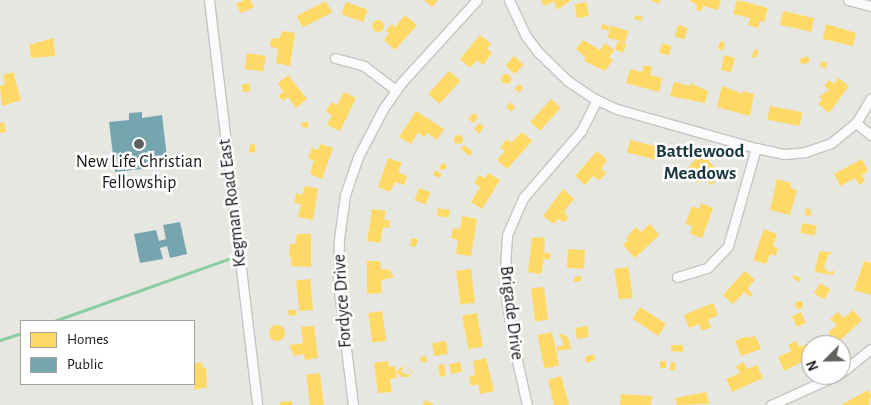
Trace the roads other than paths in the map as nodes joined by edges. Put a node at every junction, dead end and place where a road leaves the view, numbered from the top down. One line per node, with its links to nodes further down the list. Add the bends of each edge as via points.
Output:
1 (209, 0): 17 (street, Kegman Road East)
2 (477, 0): 7 (street, Fordyce Drive)
3 (509, 0): 9 (street, via 526,36 538,52 568,81)
4 (848, 0): 5 (street)
5 (871, 6)
6 (336, 58): 7 (street, via 364,66)
7 (396, 90): 18 (street, Fordyce Drive, via 372,127 358,157 345,195 341,221 338,282)
8 (871, 98): 10 (street)
9 (597, 100): 12 (street, via 618,109); 19 (street, Brigade Drive, via 581,131 523,198 507,235 504,284)
10 (856, 123): 11 (street); 12 (street, via 831,143 805,152 784,154)
11 (871, 135)
12 (756, 148): 13 (street, via 728,246 707,268)
13 (677, 277)
14 (871, 349): 15 (street)
15 (851, 365)
16 (815, 385): 20 (street)
17 (256, 405)
18 (353, 405)
19 (527, 405)
20 (771, 405)

